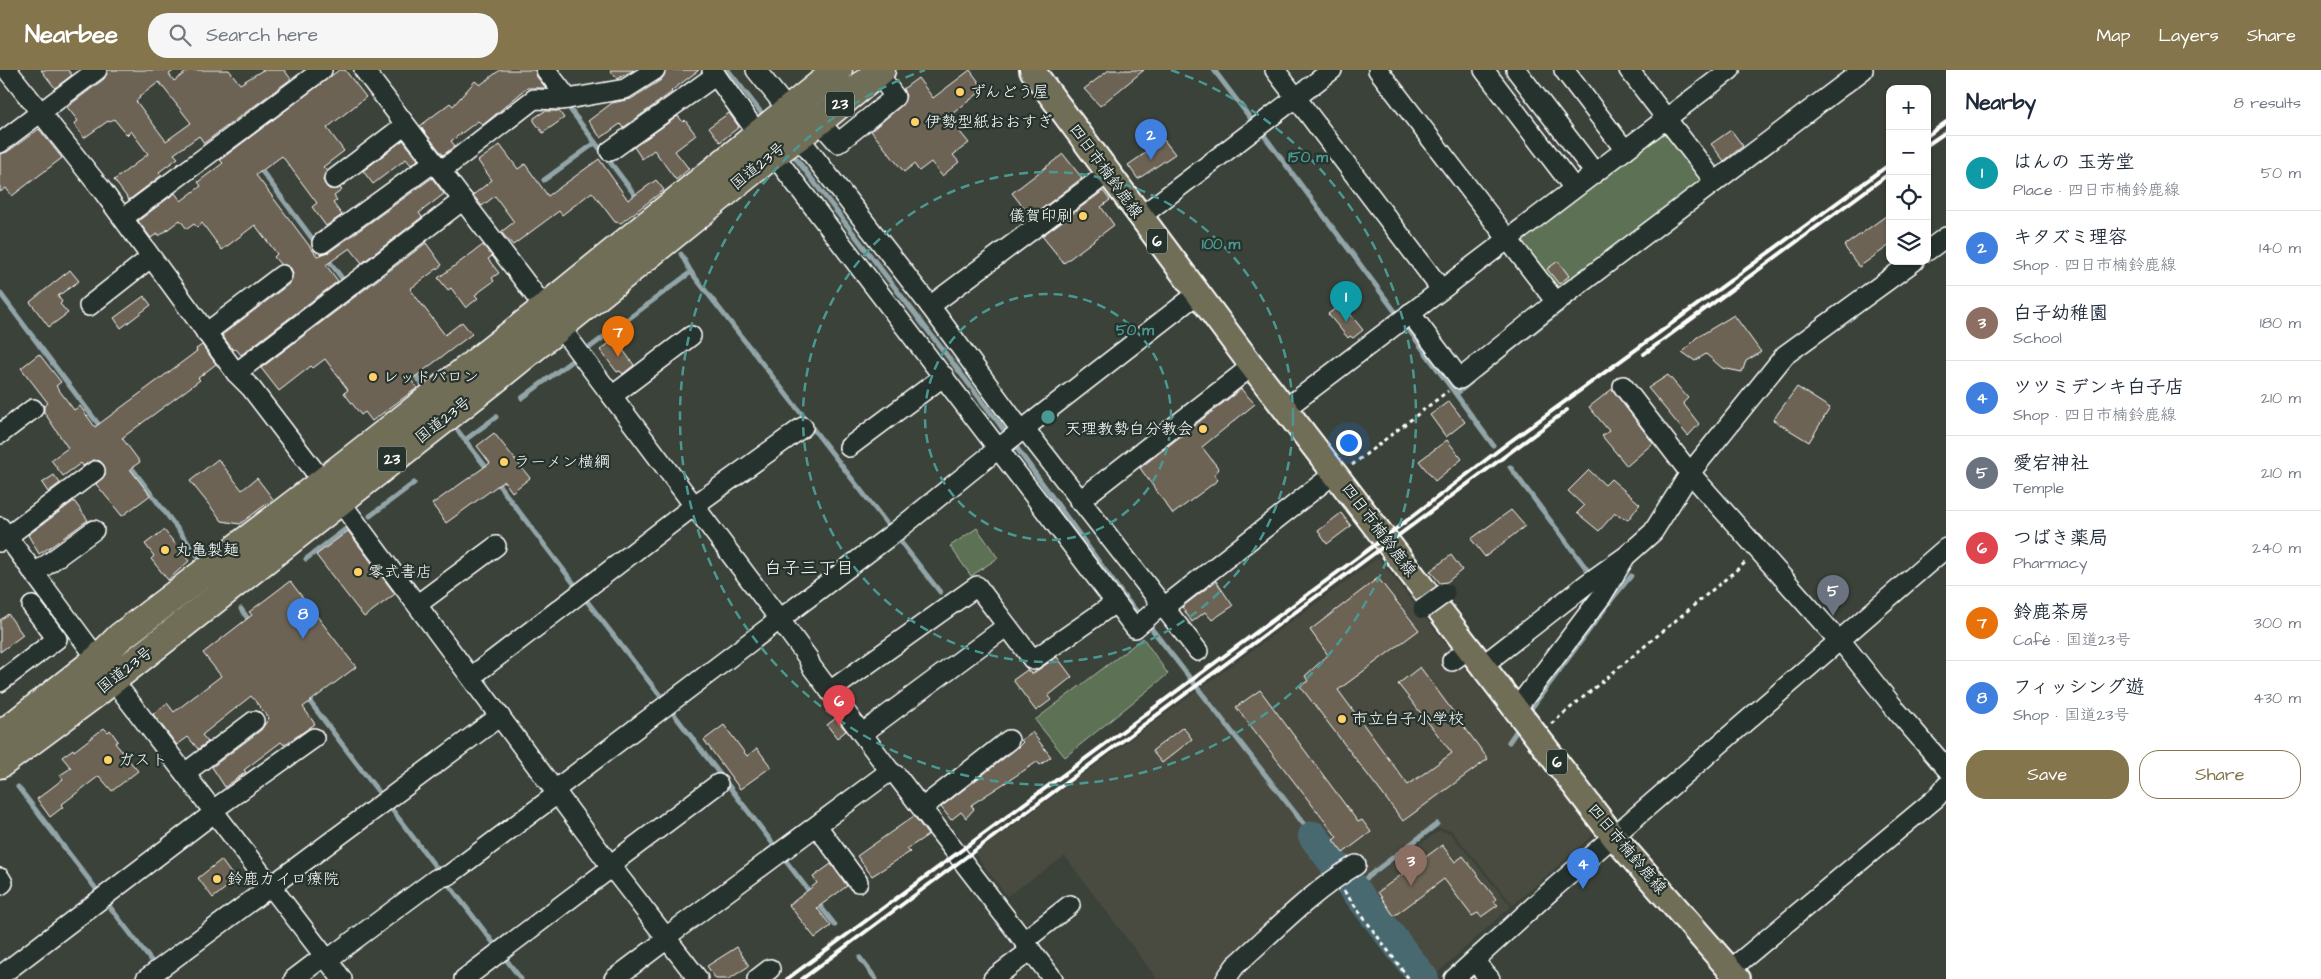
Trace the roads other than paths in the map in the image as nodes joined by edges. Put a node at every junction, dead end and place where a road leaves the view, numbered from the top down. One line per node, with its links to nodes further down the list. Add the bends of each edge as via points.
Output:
1 (8, 70): 23 (street)
2 (97, 70): 23 (street)
3 (322, 70): 38 (street)
4 (364, 70): 25 (street)
5 (546, 70): 22 (street)
6 (655, 70): 22 (street, via 625,88)
7 (756, 70): 26 (street)
8 (838, 70): 26 (highway, 国道23号 / 23)
9 (1032, 70): 31 (main road, 四日市楠鈴鹿線 / 6)
10 (1275, 70): 21 (street)
11 (1332, 70): 21 (street)
12 (1378, 70): 40 (street)
13 (1484, 70): 35 (street)
14 (1516, 70): 32 (street)
15 (1564, 70): 28 (street)
16 (1629, 70): 24 (street)
17 (1730, 70): 24 (street)
18 (1863, 70): 34 (street)
19 (879, 71): 26 (highway, 国道23号 / 23)
20 (714, 72): 26 (street); 29 (street)
21 (1296, 98): 37 (street); 46 (street)
22 (568, 99): 30 (street, via 534,99)
23 (40, 113): 27 (street); 38 (street)
24 (1667, 118): 28 (street); 34 (street)
25 (405, 125): 30 (street); 33 (street)
26 (782, 131): 50 (street); 52 (highway, 国道23号 / 23); 57 (street)
27 (0, 143)
28 (1625, 150): 32 (street)
29 (610, 152)
30 (437, 167): 36 (street); 41 (street)
31 (1108, 173): 37 (main road, 四日市楠鈴鹿線 / 6); 50 (street)
32 (1595, 173): 35 (street)
33 (334, 179)
34 (1716, 182): 48 (street)
35 (1574, 188): 40 (street)
36 (462, 200): 52 (street); 56 (street)
37 (1140, 217): 47 (main road, 四日市楠鈴鹿線 / 6)
38 (122, 218): 43 (street)
39 (1946, 237): 42 (street)
40 (1508, 238): 46 (street); 48 (street)
41 (322, 243)
42 (1931, 248)
43 (150, 258): 49 (street); 53 (street)
44 (1909, 265): 68 (street, via 1785,355)
45 (282, 275): 53 (street)
46 (1441, 289): 51 (street)
47 (1197, 294): 55 (main road, 四日市楠鈴鹿線 / 6); 63 (street)
48 (1556, 302): 51 (street, via 1460,379)
49 (89, 306)
50 (930, 306): 63 (street)
51 (1405, 317): 61 (street)
52 (553, 318): 59 (street); 70 (highway, 国道23号 / 23)
53 (206, 333): 56 (street)
54 (691, 336): 59 (street)
55 (1252, 366): 61 (main road, 四日市楠鈴鹿線 / 6); 71 (street)
56 (236, 373): 70 (street)
57 (944, 376): 65 (street); 66 (street)
58 (1623, 386): 68 (street)
59 (612, 396): 72 (street)
60 (33, 409): 64 (street)
61 (1285, 409): 69 (main road, 四日市楠鈴鹿線 / 6)
62 (803, 427): 72 (street)
63 (1021, 430): 66 (street); 71 (street, via 1028,432)
64 (0, 434)
65 (850, 447)
66 (999, 448): 80 (street); 85 (street)
67 (95, 471): 74 (street)
68 (1690, 473): 78 (street, via 1653,532); 87 (street)
69 (1337, 475): 83 (street); 89 (main road, 四日市楠鈴鹿線 / 6)
70 (331, 491): 81 (street); 90 (highway, 国道23号 / 23)
71 (1079, 501): 83 (street)
72 (695, 505): 85 (street); 91 (street)
73 (94, 530): 77 (street)
74 (2, 535): 77 (street)
75 (496, 546): 81 (street)
76 (1946, 548): 87 (street)
77 (34, 574): 90 (street)
78 (1600, 585): 89 (street); 94 (street)
79 (1445, 593): 84 (street, bridge)
80 (1115, 603): 83 (street, via 1134,628); 86 (street, via 1032,660)
81 (418, 604): 91 (street)
82 (32, 606): 92 (street, via 57,639)
83 (1160, 609): 88 (street)
84 (1424, 609)
85 (780, 620): 93 (street); 106 (street)
86 (1006, 626): 93 (street, via 977,586); 98 (street)
87 (1840, 642): 102 (street); 111 (street)
88 (1198, 651)
89 (1468, 658): 94 (main road, 四日市楠鈴鹿線 / 6)
90 (106, 669): 97 (highway, 国道23号 / 23); 101 (highway, 国道23号 / 23); 104 (street)
91 (471, 676): 95 (street)
92 (0, 682)
93 (830, 690): 98 (street)
94 (1516, 709): 111 (main road, 四日市楠鈴鹿線 / 6)
95 (500, 716): 106 (street); 117 (street)
96 (254, 721): 104 (street)
97 (1, 732)
98 (863, 733): 103 (street)
99 (314, 738): 109 (street)
100 (1009, 740): 108 (street)
101 (0, 764)
102 (1946, 768)
103 (890, 770): 108 (street); 110 (street)
104 (184, 773): 109 (street)
105 (718, 784): 113 (street)
106 (556, 791): 113 (street); 121 (street, via 443,877)
107 (1944, 793): 124 (street)
108 (922, 808): 120 (street)
109 (214, 811): 117 (street); 125 (street)
110 (817, 826): 115 (street); 119 (street)
111 (1614, 836): 122 (street, via 1550,881); 124 (main road, 四日市楠鈴鹿線 / 6)
112 (1356, 865): 133 (street, via 1335,878 1235,966)
113 (611, 866): 119 (street); 128 (street)
114 (0, 878): 116 (street, via 3,883)
115 (858, 882)
116 (0, 885)
117 (270, 887): 121 (street); 123 (street)
118 (1070, 905): 120 (street)
119 (666, 938): 129 (street); 130 (street)
120 (1028, 946): 131 (street); 132 (street)
121 (325, 958): 126 (street); 127 (street)
122 (1474, 961): 134 (street); 135 (street)
123 (155, 973)
124 (1734, 975)
125 (0, 976)
126 (294, 979)
127 (342, 979)
128 (464, 979)
129 (614, 979)
130 (698, 979)
131 (993, 979)
132 (1053, 979)
133 (1226, 979)
134 (1454, 979)
135 (1490, 979)

